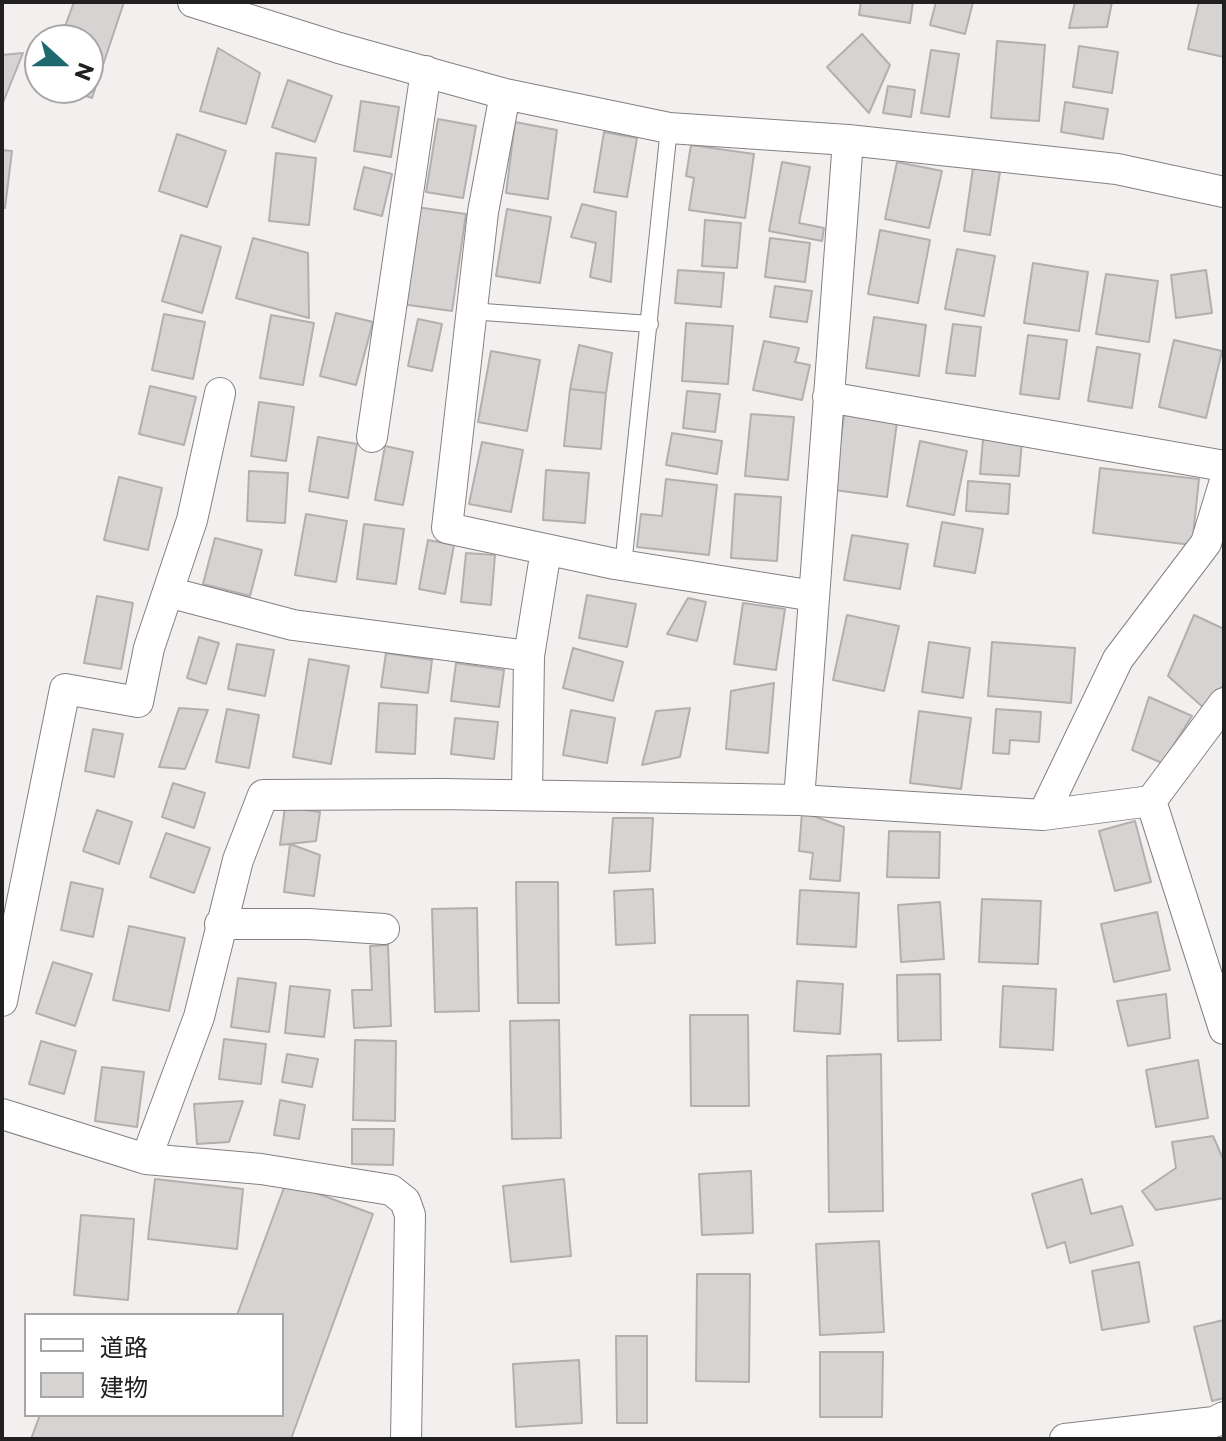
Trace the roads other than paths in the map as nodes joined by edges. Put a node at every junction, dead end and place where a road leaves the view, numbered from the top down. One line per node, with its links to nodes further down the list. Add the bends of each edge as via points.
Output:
1 (193, 2): 2 (street)
2 (426, 71): 3 (street); 11 (street)
3 (505, 94): 4 (street); 7 (street)
4 (669, 128): 5 (street); 8 (lane)
5 (848, 140): 6 (street, via 1117,169); 10 (street)
6 (1224, 192)
7 (470, 311): 8 (lane); 14 (street, via 447,528)
8 (650, 324): 15 (lane)
9 (220, 393): 16 (street, via 192,520)
10 (828, 397): 12 (street); 17 (street)
11 (372, 437)
12 (1224, 466)
13 (1224, 484): 23 (street, via 1206,543 1118,659)
14 (546, 550): 15 (street); 18 (street)
15 (623, 566): 17 (street)
16 (168, 592): 18 (street, via 293,625); 26 (street, via 138,702 65,689)
17 (814, 596): 21 (street)
18 (529, 656): 20 (street)
19 (1224, 703): 22 (street)
20 (527, 795): 21 (street); 24 (street, via 263,795)
21 (799, 800): 23 (street)
22 (1151, 801): 23 (street); 27 (street)
23 (1043, 815)
24 (220, 924): 25 (street); 29 (street, via 199,1017)
25 (384, 929)
26 (2, 1001)
27 (1224, 1029)
28 (2, 1114): 29 (street)
29 (146, 1159): 31 (street, via 261,1169 391,1190 405,1201 410,1215)
30 (1224, 1417): 32 (street)
31 (406, 1439)
32 (1065, 1439)

